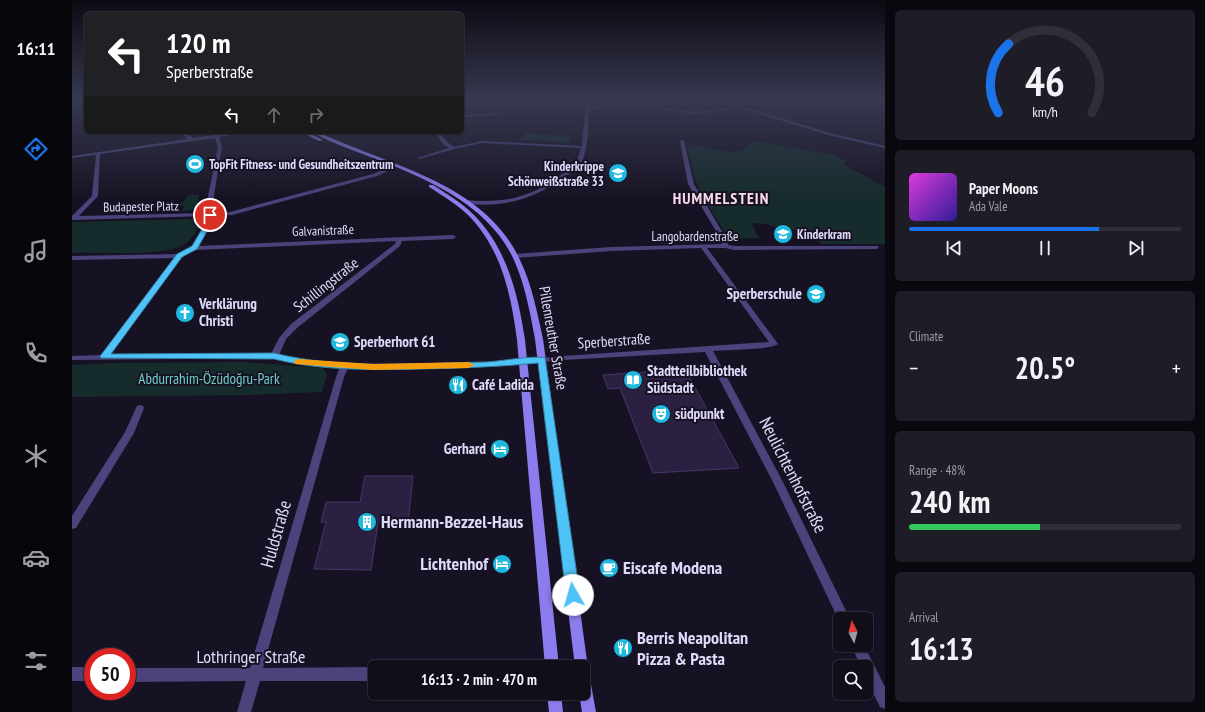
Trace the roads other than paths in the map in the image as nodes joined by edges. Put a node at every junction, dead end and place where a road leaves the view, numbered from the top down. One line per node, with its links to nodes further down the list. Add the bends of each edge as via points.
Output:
1 (584, 133): 11 (street)
2 (826, 133): 12 (street)
3 (184, 134): 9 (street)
4 (232, 134): 8 (street)
5 (308, 134): 17 (main road, Pillenreuther Straße)
6 (320, 134): 18 (main road, Pillenreuther Straße, via 428,179)
7 (438, 134): 13 (street)
8 (217, 136): 9 (street); 19 (street, via 220,147 208,206)
9 (192, 140): 14 (street)
10 (682, 141): 23 (street, via 691,184 723,238)
11 (583, 147): 13 (street, via 488,141); 18 (street, via 578,165 557,181 524,198 501,204)
12 (885, 147)
13 (452, 148): 16 (street)
14 (98, 153): 15 (street); 20 (street, via 95,196)
15 (72, 157)
16 (419, 158)
17 (392, 168): 19 (street, Budapester Platz, via 375,175 230,214); 35 (main road, Pillenreuther Straße, via 447,196 472,216 490,238 501,257 512,291)
18 (466, 202): 28 (main road, Pillenreuther Straße, via 498,230)
19 (210, 215): 20 (street, Budapester Platz); 26 (street, via 211,219)
20 (73, 218)
21 (453, 237): 22 (street, Galvanistraße)
22 (399, 239): 26 (street, Galvanistraße); 32 (street, Schillingstraße, via 398,245 294,326 283,338)
23 (725, 246): 24 (street, Langobardenstraße); 25 (street, Langobardenstraße)
24 (703, 247): 28 (street, Langobardenstraße, via 611,249); 30 (street, Sperberstraße, via 774,344)
25 (876, 247)
26 (195, 248): 27 (street)
27 (180, 256): 29 (street); 31 (street)
28 (515, 256): 34 (main road, Pillenreuther Straße, via 530,295)
29 (72, 258)
30 (708, 349): 34 (street, Sperberstraße); 39 (street, Neulichtenhofstraße, via 778,482)
31 (104, 356): 32 (street, Sperberstraße); 33 (street, Sperberstraße)
32 (274, 356): 36 (street, Sperberstraße, via 295,362)
33 (72, 358)
34 (542, 360): 35 (street, Sperberstraße); 42 (main road, Pillenreuther Straße)
35 (523, 362): 36 (street, Sperberstraße); 41 (main road, Pillenreuther Straße)
36 (345, 366): 47 (street, Huldstraße)
37 (140, 408): 38 (street, via 129,433)
38 (72, 525)
39 (841, 612)
40 (860, 652): 50 (street)
41 (551, 660)
42 (581, 660)
43 (72, 674): 44 (street)
44 (84, 674)
45 (368, 674): 47 (street, Lothringer Straße)
46 (136, 675): 47 (street, Lothringer Straße)
47 (256, 675): 51 (street, Huldstraße)
48 (555, 700): 52 (main road)
49 (587, 700): 53 (main road)
50 (885, 702)
51 (244, 712)
52 (556, 712)
53 (589, 712)

